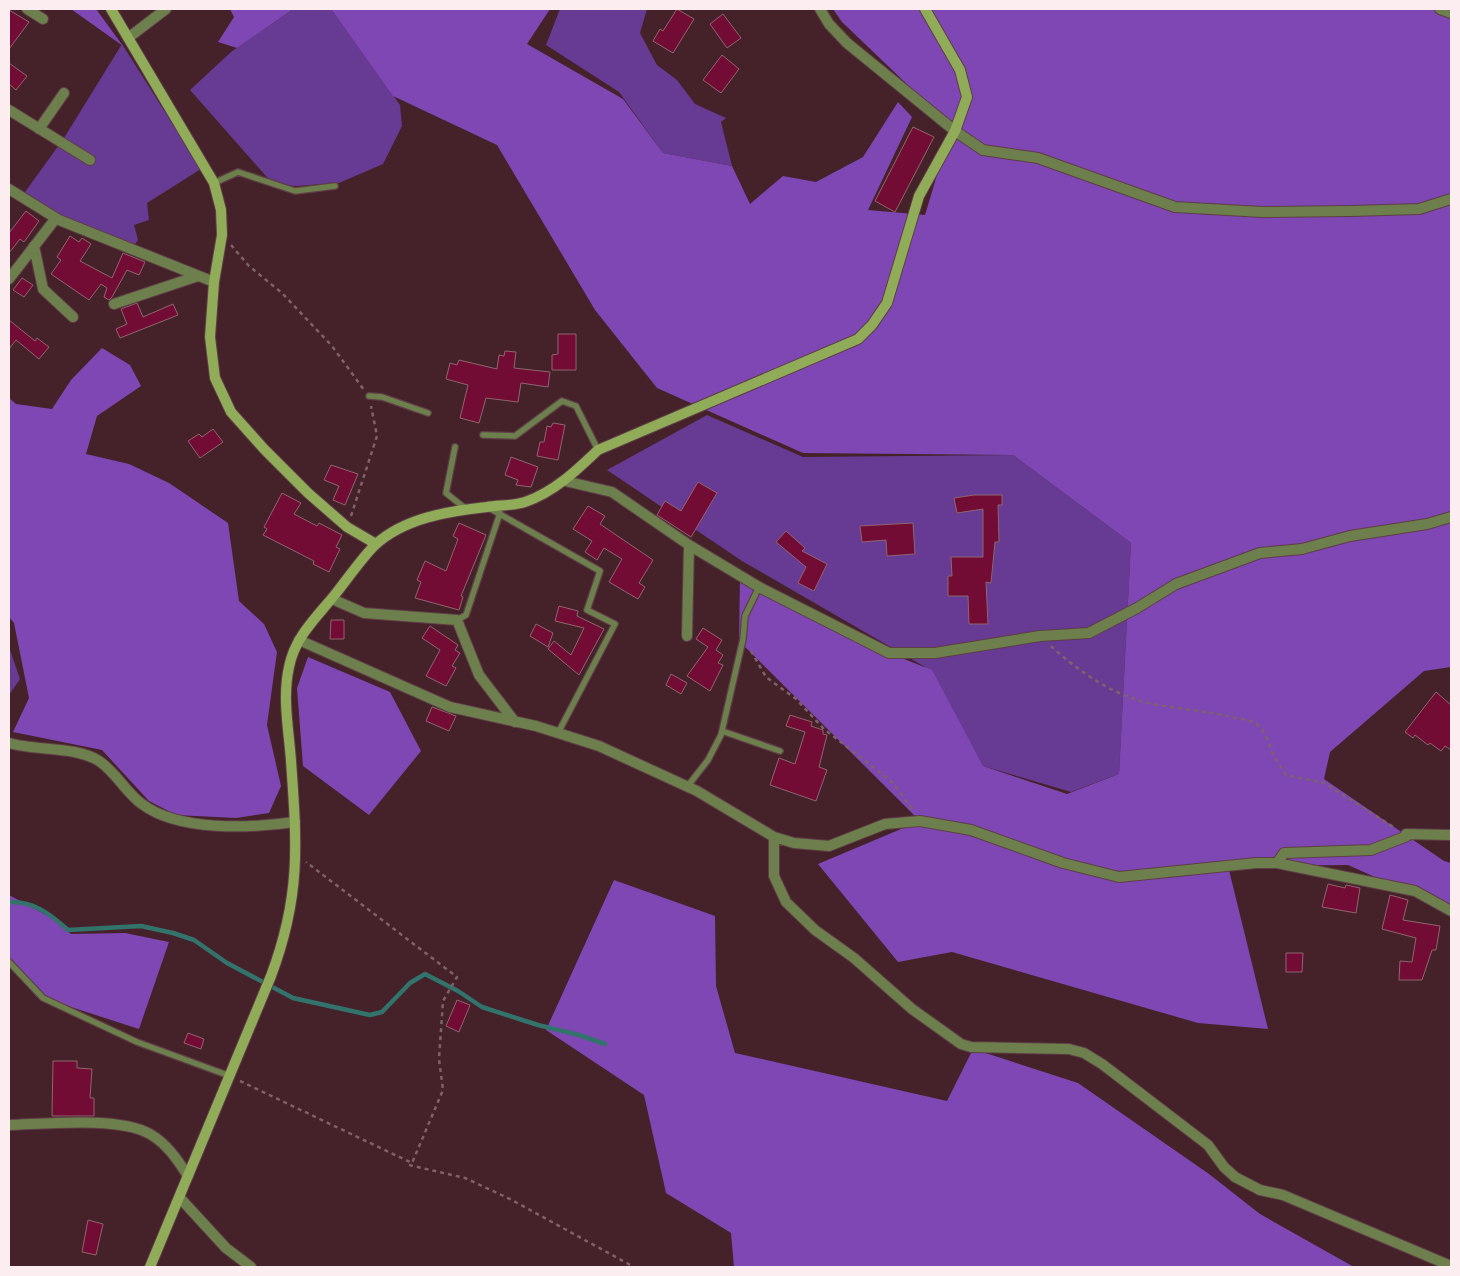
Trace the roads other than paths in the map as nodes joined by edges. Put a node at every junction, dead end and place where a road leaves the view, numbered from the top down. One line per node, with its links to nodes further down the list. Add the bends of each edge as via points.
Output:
1 (27, 9): 8 (street)
2 (111, 9): 9 (street)
3 (166, 9): 9 (street)
4 (820, 9): 13 (street, via 847,43)
5 (925, 9): 13 (street, via 960,70 968,97)
6 (1440, 9): 7 (street)
7 (1451, 13)
8 (43, 19)
9 (128, 38): 15 (street)
10 (64, 93): 12 (street)
11 (9, 110): 12 (street)
12 (39, 129): 14 (street)
13 (955, 131): 18 (street, via 983,150 1038,158 1175,207 1262,212 1419,209); 30 (street, via 919,196 887,303 858,339)
14 (90, 160)
15 (214, 183): 16 (lane, via 238,172 295,191); 23 (street, via 221,210 222,235)
16 (335, 186)
17 (9, 189): 19 (street)
18 (1451, 199)
19 (56, 218): 20 (street); 21 (street)
20 (34, 246): 22 (street); 25 (street, via 43,289)
21 (198, 276): 23 (street); 24 (street)
22 (9, 278)
23 (214, 282): 36 (street, via 210,337 215,378 231,412 308,493)
24 (114, 304)
25 (72, 317)
26 (369, 396): 27 (lane, via 382,397)
27 (428, 413)
28 (483, 434): 30 (lane, via 516,436 562,401 576,406)
29 (455, 447): 33 (lane, via 446,493)
30 (598, 450): 31 (street)
31 (565, 481): 32 (street, via 524,503); 37 (street, via 612,492)
32 (488, 507): 33 (street); 34 (lane)
33 (467, 510): 36 (street, via 415,520)
34 (500, 514): 40 (lane, via 466,615); 45 (lane, via 600,571 587,610 615,624)
35 (1451, 517): 38 (street, via 1350,536 1302,549 1260,553 1176,584 1089,633 1040,636 935,652 889,653)
36 (376, 544): 39 (street)
37 (689, 545): 38 (street); 41 (street)
38 (759, 587): 44 (lane, via 745,616 743,639)
39 (332, 599): 40 (street, via 364,613); 42 (street)
40 (457, 620): 43 (street, via 479,675)
41 (687, 636)
42 (299, 640): 43 (street, via 450,707); 49 (street, via 289,667 287,692)
43 (515, 722): 45 (street)
44 (722, 731): 47 (lane); 48 (lane, via 708,760)
45 (558, 733): 48 (street, via 599,746)
46 (9, 743): 49 (street, via 98,760 140,803 175,820 239,827)
47 (780, 751)
48 (687, 787): 51 (street)
49 (295, 822): 55 (street, via 297,855 291,914 284,942)
50 (1451, 835): 52 (street, via 1406,834 1371,850 1284,853)
51 (774, 837): 52 (street, via 794,843 829,846 885,824 920,821 972,830 1063,863 1119,877 1256,863); 59 (street, via 774,876 786,902 815,930 854,958 912,1009 961,1044 1069,1049 1084,1053 1208,1145 1235,1177)
52 (1277, 864): 53 (street, via 1415,891)
53 (1451, 910)
54 (9, 962): 55 (lane, via 43,998 137,1042)
55 (230, 1076): 57 (street)
56 (9, 1126): 57 (street, via 116,1125 148,1132 164,1144)
57 (188, 1176): 58 (street)
58 (180, 1198): 60 (street); 61 (street, via 226,1248)
59 (1451, 1266)
60 (150, 1267)
61 (251, 1267)

